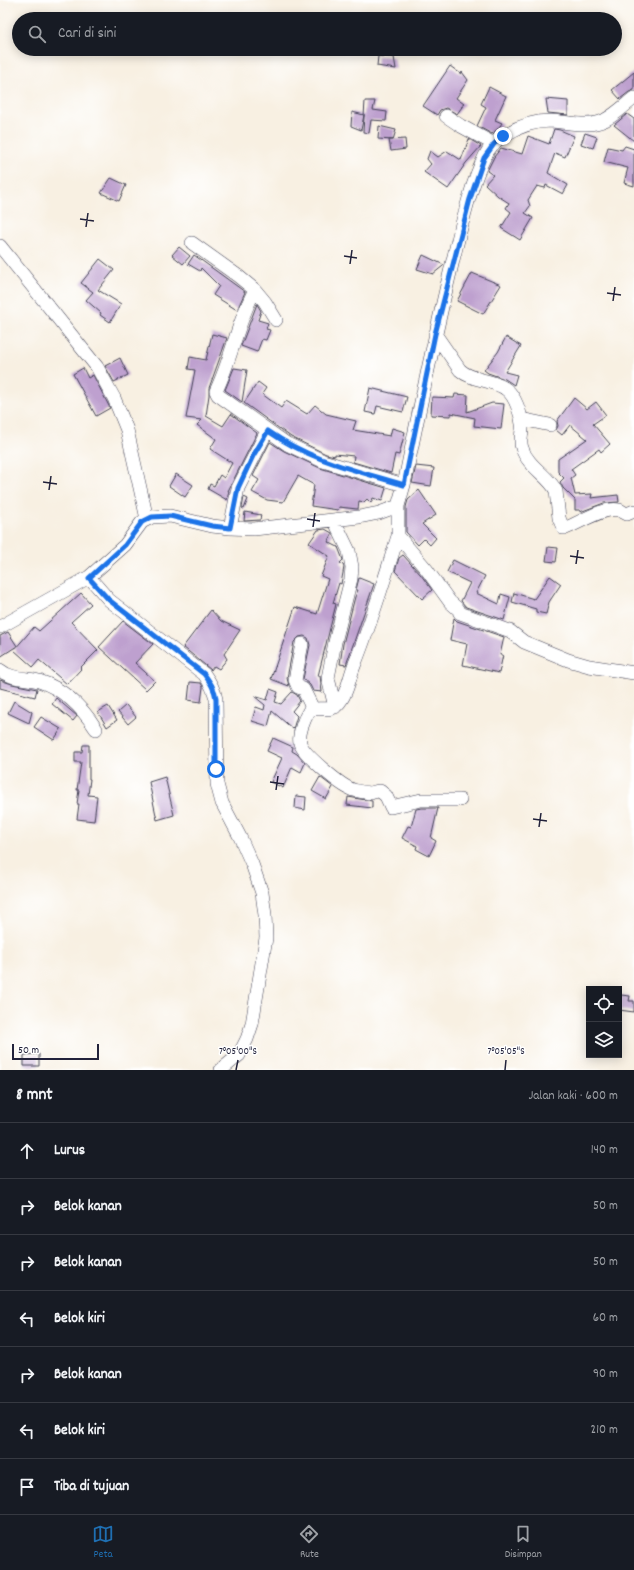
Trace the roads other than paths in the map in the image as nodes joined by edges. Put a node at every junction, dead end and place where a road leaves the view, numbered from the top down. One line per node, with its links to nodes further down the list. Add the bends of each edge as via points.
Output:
1 (634, 98): 3 (street, via 600,121 584,124 550,121 537,123 517,128)
2 (446, 116): 3 (street)
3 (494, 144): 8 (street, via 484,158 470,199)
4 (192, 243): 6 (street)
5 (0, 246): 15 (street, via 97,367 114,398 127,430)
6 (256, 290): 7 (street); 11 (street, via 247,305 216,393)
7 (276, 320)
8 (435, 334): 9 (street, via 464,374 496,384 508,391); 12 (street)
9 (521, 420): 10 (street); 14 (street, via 522,449 555,489 563,528 612,509 627,514)
10 (550, 425)
11 (268, 431): 12 (street, via 287,444 323,461); 17 (street, via 238,488)
12 (404, 485): 13 (street)
13 (398, 506): 16 (street, via 380,513); 18 (street)
14 (634, 511)
15 (147, 519): 17 (street, via 170,516); 19 (street, via 117,553)
16 (334, 520): 17 (street); 24 (street, via 349,551 352,567 328,678)
17 (230, 528)
18 (398, 536): 23 (street, via 460,613 510,631 524,642 568,660); 24 (street, via 359,656 344,695)
19 (89, 578): 20 (street); 28 (street, via 109,600 204,674 215,692 217,784 222,803 252,864 262,893 266,938 252,1024 247,1039 238,1055)
20 (0, 627)
21 (302, 644): 25 (street, via 295,680 298,687 303,689)
22 (0, 670): 26 (street, via 58,690 84,711)
23 (634, 673)
24 (335, 707): 25 (street)
25 (313, 709): 27 (street, via 308,713 302,729 301,745 324,770 345,786 368,793 380,791 392,807 421,800)
26 (96, 729)
27 (460, 800)
28 (221, 1070)

